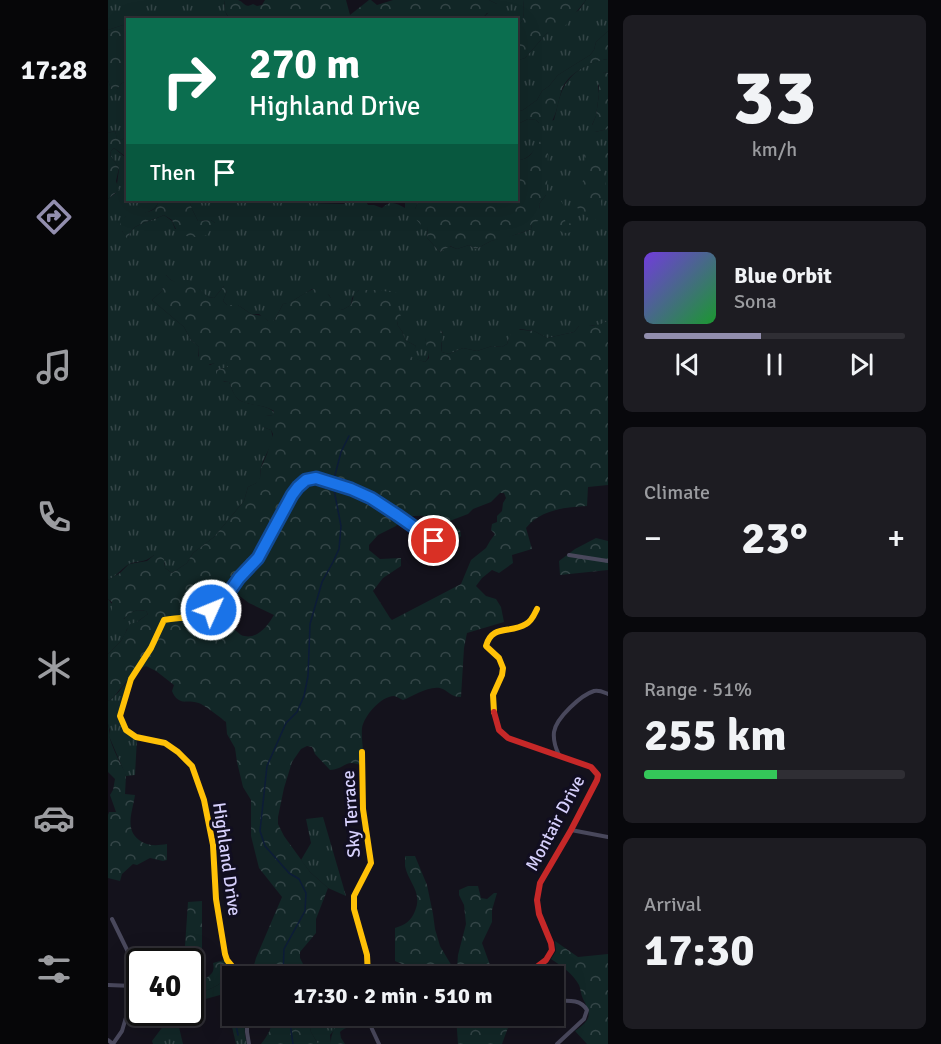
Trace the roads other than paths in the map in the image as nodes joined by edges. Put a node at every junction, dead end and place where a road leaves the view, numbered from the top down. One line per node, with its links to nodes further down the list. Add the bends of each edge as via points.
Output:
1 (439, 545): 12 (street, Highland Drive, via 371,498 316,478 306,480 292,495 258,558 223,601 197,617 164,621 131,679 120,716 126,730 165,743 178,752 192,766 204,800 214,848 216,899 225,954)
2 (568, 555): 3 (street)
3 (608, 561)
4 (537, 609): 7 (street, via 532,621 486,639 486,646 503,669 492,702 502,734)
5 (608, 694): 7 (street, Montair Drive, via 592,692 564,714 554,730)
6 (362, 752): 13 (street, Sky Terrace, via 363,809 370,863 354,896 354,909)
7 (559, 755): 8 (street, Montair Drive, via 591,766 598,774 596,786)
8 (571, 830): 9 (street); 14 (street, Montair Drive, via 537,891 539,914 552,950)
9 (608, 837)
10 (112, 919): 11 (street)
11 (126, 948)
12 (232, 966)
13 (368, 966)
14 (538, 966)
15 (108, 985): 16 (street)
16 (126, 986)
17 (564, 1001): 25 (street, via 578,1002 587,1010 584,1019)
18 (126, 1018): 22 (street)
19 (247, 1026): 23 (street)
20 (371, 1026): 24 (street)
21 (108, 1040): 22 (street)
22 (113, 1044)
23 (249, 1044)
24 (379, 1044)
25 (556, 1044)

